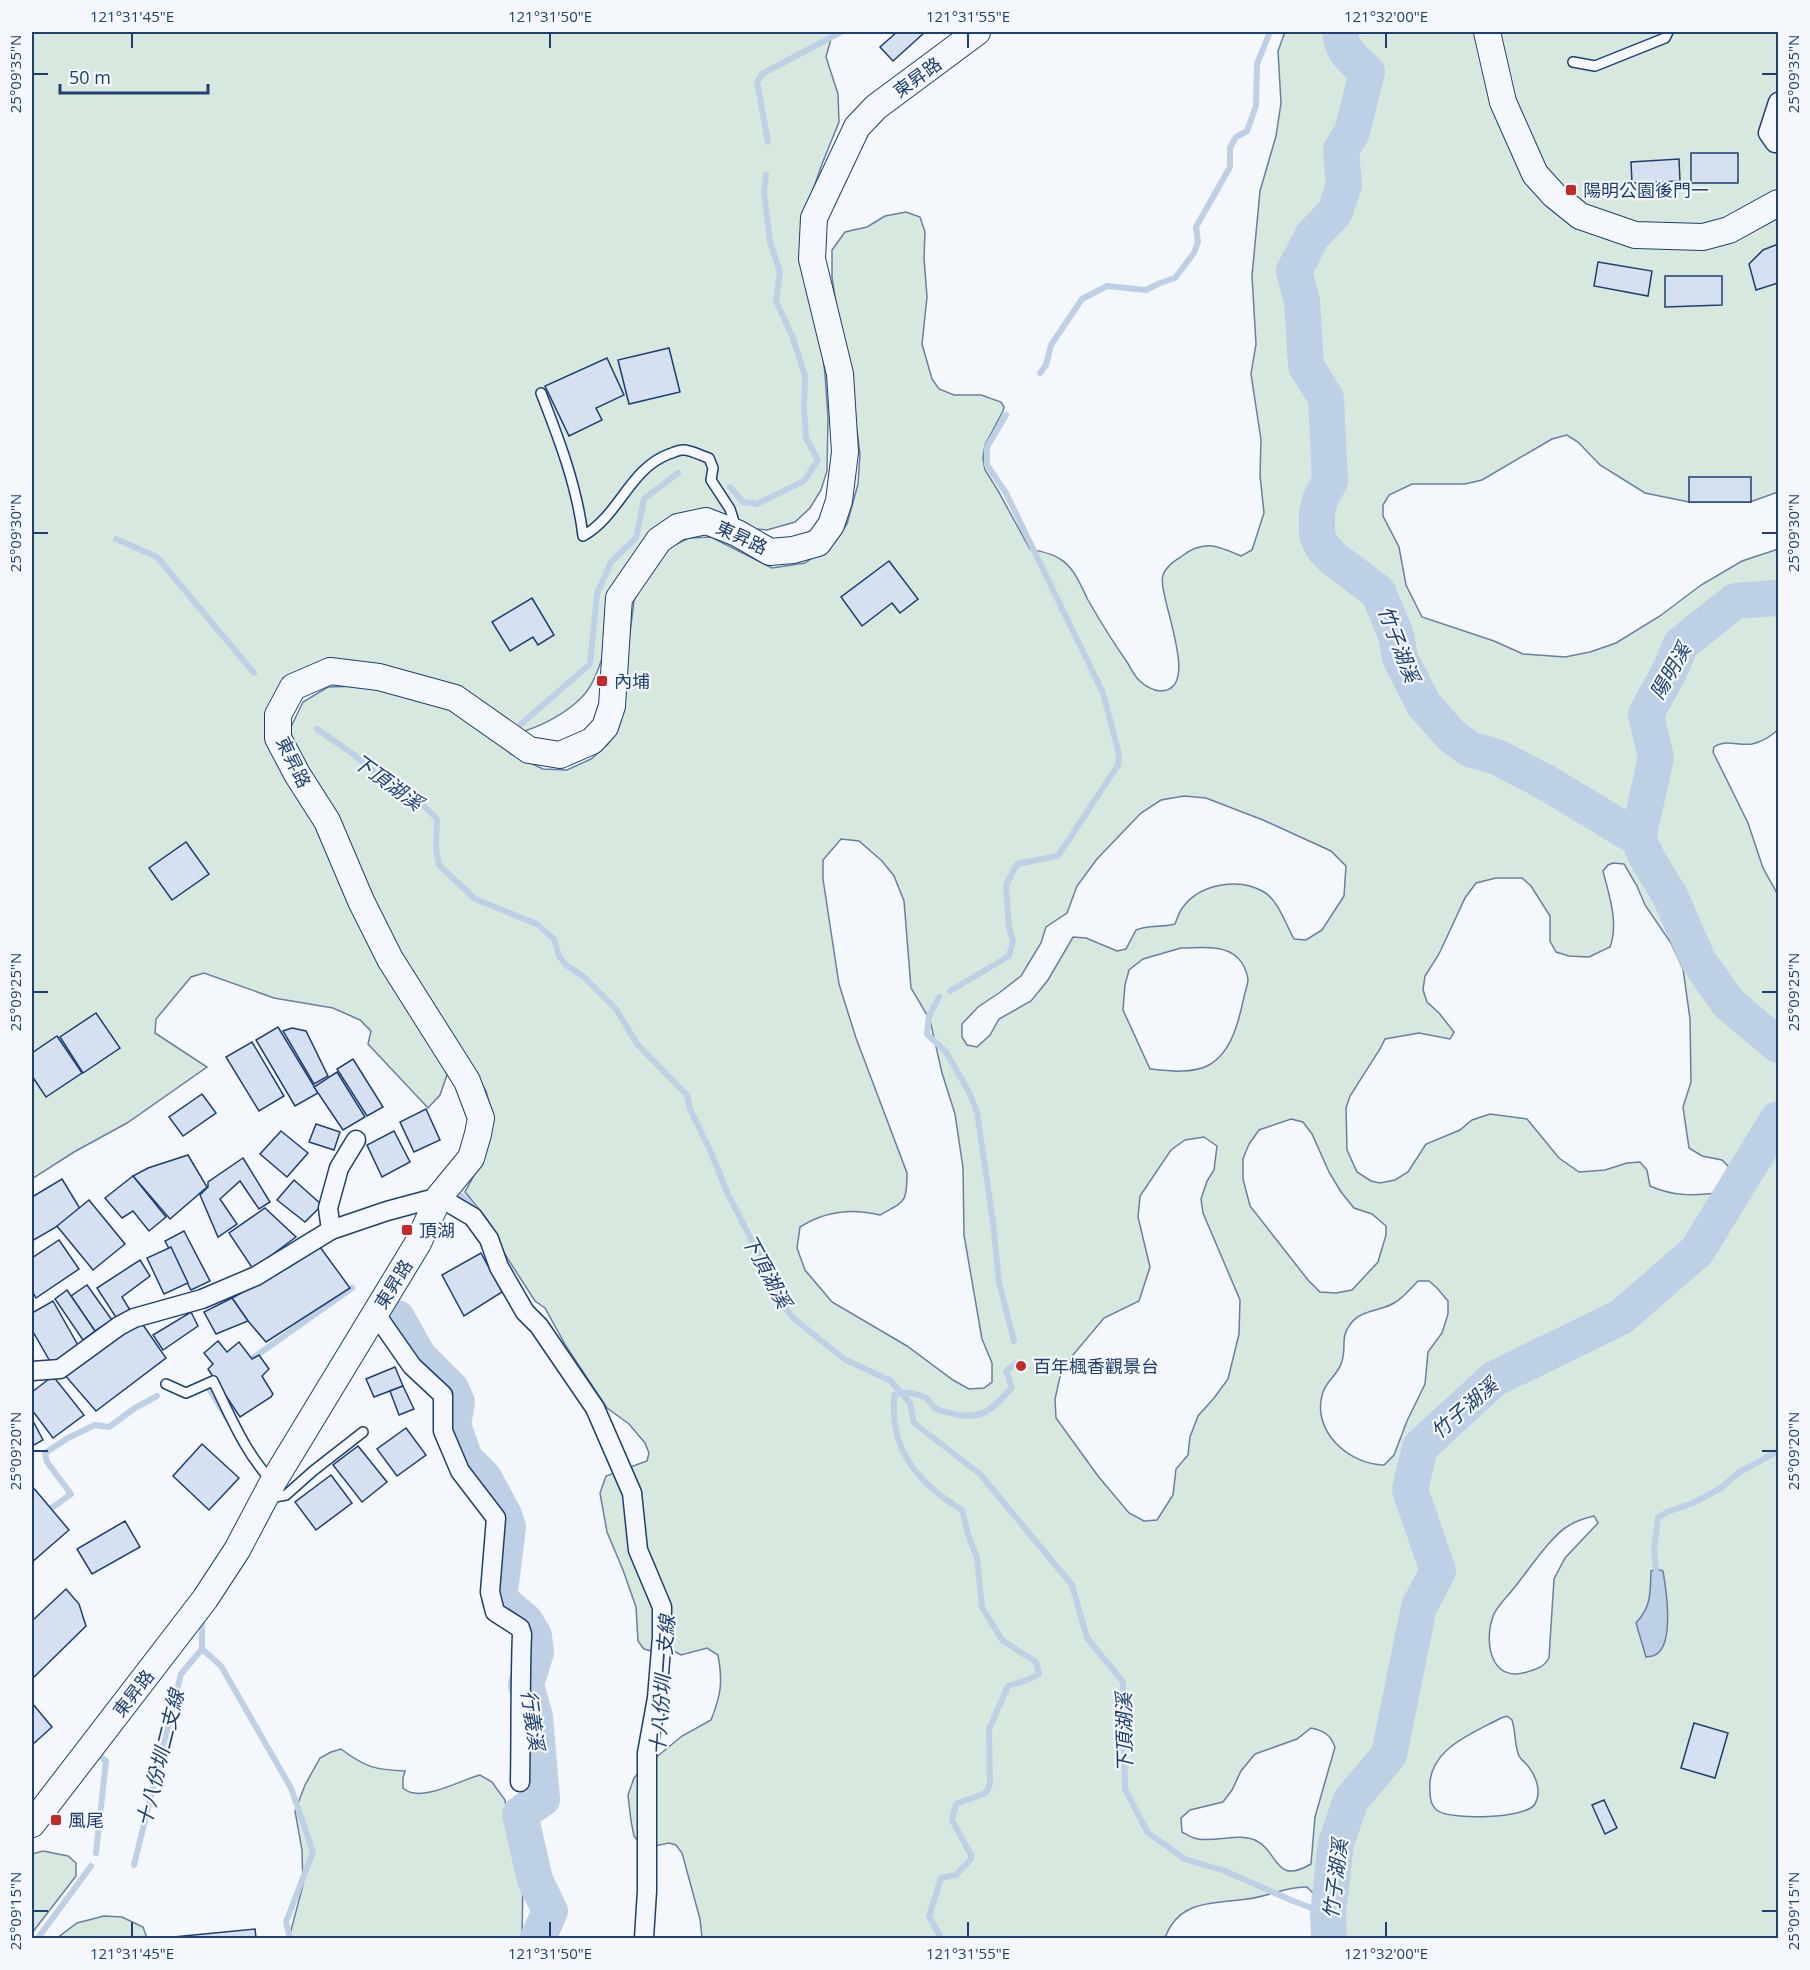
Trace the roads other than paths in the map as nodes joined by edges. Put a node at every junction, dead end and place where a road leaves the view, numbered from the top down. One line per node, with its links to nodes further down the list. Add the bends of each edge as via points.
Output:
1 (977, 32): 9 (street, 東昇路, via 876,107 857,127 814,218 812,259 840,374 845,452 839,501 831,525 818,543 770,552)
2 (1487, 32): 7 (street, via 1503,102 1535,174 1580,216 1635,235 1703,237 1729,230)
3 (1668, 32): 4 (lane, via 1665,38 1595,66)
4 (1573, 63)
5 (1779, 102): 6 (street, via 1768,133 1775,143)
6 (1779, 141)
7 (1779, 203)
8 (541, 393): 9 (lane, via 573,484 583,536 597,528 640,473 659,458 683,450 708,458 713,468 711,480 730,509)
9 (737, 533): 11 (street, 東昇路, via 706,521 678,527 659,540 619,598 612,705 605,727 592,741 560,755 529,750 454,698 379,677 330,671 293,687 278,716 278,738 327,821 390,959 468,1081 481,1118 471,1158)
10 (356, 1140): 12 (street, via 339,1168 328,1208)
11 (439, 1197): 12 (street); 13 (street, 東昇路, via 418,1243); 20 (street, via 473,1217 489,1239 499,1267 525,1312 539,1326 595,1408 632,1493 638,1550 662,1607 657,1698 647,1753)
12 (332, 1230): 14 (street, via 256,1276 202,1299 134,1318 60,1369)
13 (375, 1313): 17 (street, 東昇路); 18 (street, via 412,1366 443,1395 443,1431 460,1470 496,1518 490,1592 495,1612 520,1628 522,1634)
14 (32, 1371)
15 (166, 1384): 17 (lane, via 186,1393 213,1381)
16 (363, 1431): 17 (lane, via 286,1495)
17 (270, 1490): 19 (street, 東昇路, via 205,1599)
18 (520, 1782)
19 (32, 1824)
20 (644, 1938)

